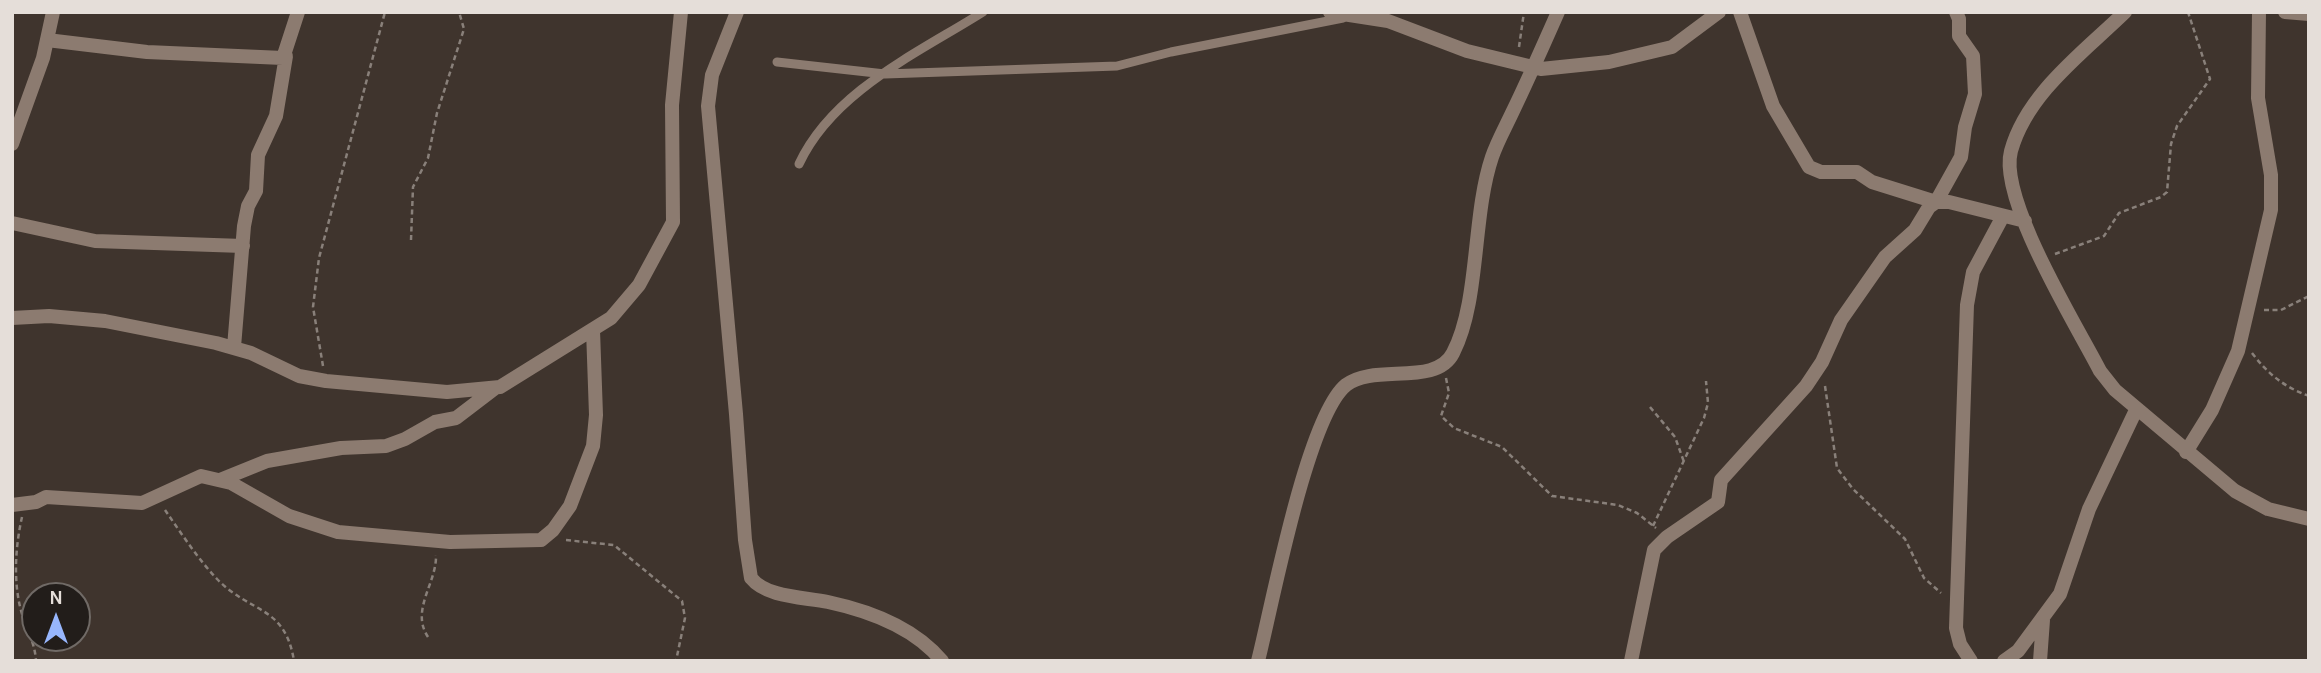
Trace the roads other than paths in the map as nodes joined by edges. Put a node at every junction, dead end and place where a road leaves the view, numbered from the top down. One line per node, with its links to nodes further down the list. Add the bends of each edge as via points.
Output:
1 (53, 12): 16 (street)
2 (298, 12): 17 (street)
3 (681, 12): 29 (street, via 672,106 674,219 629,299)
4 (737, 12): 38 (street, via 712,75 708,106 751,578 766,589 885,619 923,642)
5 (983, 12): 20 (lane)
6 (1331, 12): 15 (street)
7 (1558, 12): 19 (street)
8 (1719, 12): 19 (street, via 1672,47 1609,62)
9 (1740, 12): 23 (street, via 1773,106 1809,167 1821,172 1857,172 1872,182)
10 (1956, 12): 23 (street, via 1960,38 1973,56 1975,94 1961,157)
11 (2125, 12): 25 (street, via 2041,96 2018,135 2010,162)
12 (2259, 12): 33 (street, via 2258,98 2271,211 2242,340 2228,377)
13 (2285, 12): 14 (street)
14 (2309, 14)
15 (1346, 17): 19 (street, via 1388,21 1467,51); 20 (lane, via 1116,66)
16 (47, 40): 17 (street, via 147,52); 21 (street)
17 (286, 56): 27 (street, via 276,116 258,155 256,191 248,206)
18 (777, 62): 20 (lane)
19 (1532, 68): 39 (street, via 1492,156 1455,351 1432,370 1363,377 1345,386 1335,399 1299,494)
20 (885, 74): 22 (lane, via 827,120)
21 (12, 144)
22 (799, 164)
23 (1936, 202): 24 (street); 40 (street, via 1906,241 1885,257 1841,320 1822,362 1721,480 1718,502 1667,537 1653,554)
24 (2003, 216): 25 (street); 41 (street, via 1977,262 1967,305 1957,600 1958,636)
25 (2025, 221): 32 (street, via 2100,371)
26 (12, 223): 27 (street, via 95,241)
27 (243, 246): 30 (street)
28 (12, 318): 30 (street, via 105,321)
29 (593, 330): 31 (street); 34 (street, via 593,446 570,506 545,538 436,541 363,536 289,516)
30 (234, 347): 31 (street, via 299,376 326,381 447,392)
31 (495, 388): 34 (street, via 456,418 435,422 396,443 267,461)
32 (2136, 410): 33 (street); 37 (street, via 2090,509 2060,594)
33 (2186, 452): 36 (street, via 2252,502)
34 (220, 480): 35 (street, via 199,477 159,497 126,504 46,497)
35 (19, 505)
36 (2309, 519)
37 (2043, 619): 42 (street); 43 (street)
38 (942, 661)
39 (1258, 661)
40 (1631, 661)
41 (1971, 661)
42 (2004, 661)
43 (2040, 661)

